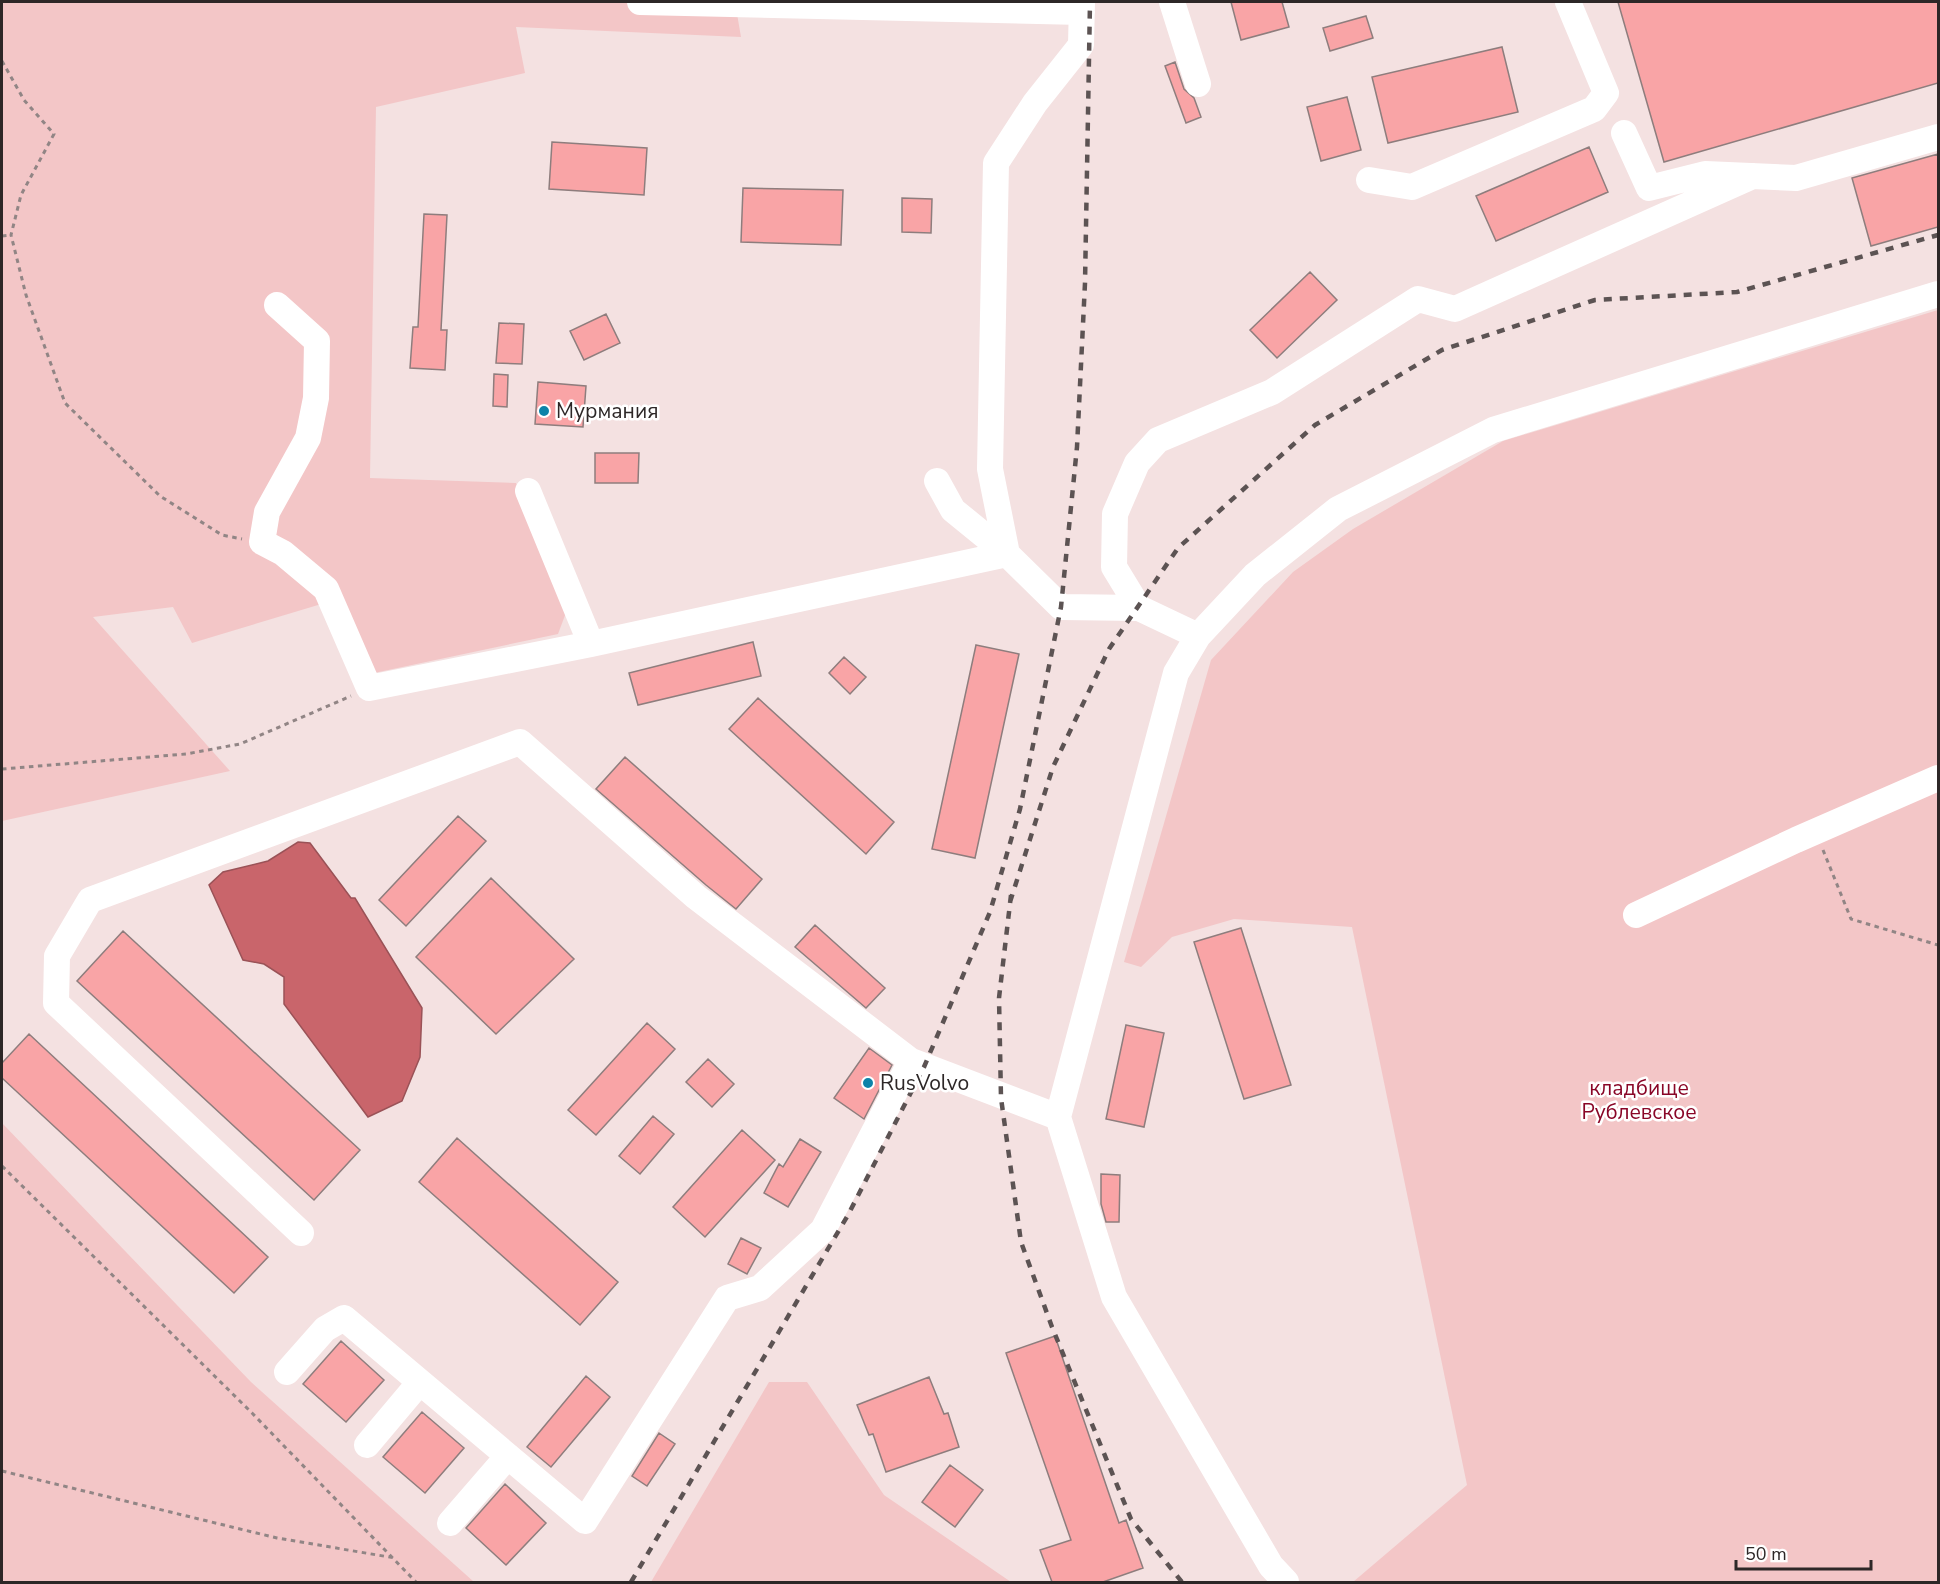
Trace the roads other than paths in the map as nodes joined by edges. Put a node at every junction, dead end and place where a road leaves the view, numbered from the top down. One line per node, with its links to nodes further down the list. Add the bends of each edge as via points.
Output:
1 (640, 2): 4 (lane)
2 (1172, 2): 5 (lane)
3 (1568, 2): 9 (lane, via 1606,93 1594,110 1412,187)
4 (1082, 7): 14 (lane, via 1081,45 1035,103 996,163 990,469)
5 (1198, 84)
6 (1624, 133): 8 (lane, via 1649,188 1706,174)
7 (1938, 137): 8 (lane, via 1796,178)
8 (1753, 176): 15 (lane, via 1455,309 1418,299 1272,392 1158,440 1137,463 1115,514 1114,567)
9 (1369, 180)
10 (1938, 294): 16 (lane, via 1493,430 1338,509 1255,575)
11 (277, 305): 17 (lane, via 317,341 316,398 308,438 267,512 262,542 283,553 326,589 369,688)
12 (937, 481): 14 (lane, via 953,510)
13 (528, 491): 17 (lane)
14 (1007, 554): 15 (lane, via 1061,607); 17 (lane)
15 (1138, 608): 16 (lane)
16 (1198, 636): 21 (lane, via 1176,673)
17 (591, 644)
18 (1938, 778): 19 (lane)
19 (1636, 915)
20 (911, 1061): 21 (lane); 22 (lane, via 696,897 520,742 90,900 57,956 56,1003); 26 (lane, via 823,1230 760,1288 727,1298 585,1521)
21 (1058, 1117): 28 (lane, via 1114,1297 1271,1566)
22 (301, 1233)
23 (287, 1372): 24 (lane, via 325,1329 344,1317)
24 (420, 1382): 25 (lane); 26 (lane)
25 (367, 1445)
26 (508, 1456): 27 (lane)
27 (450, 1523)
28 (1286, 1582)

